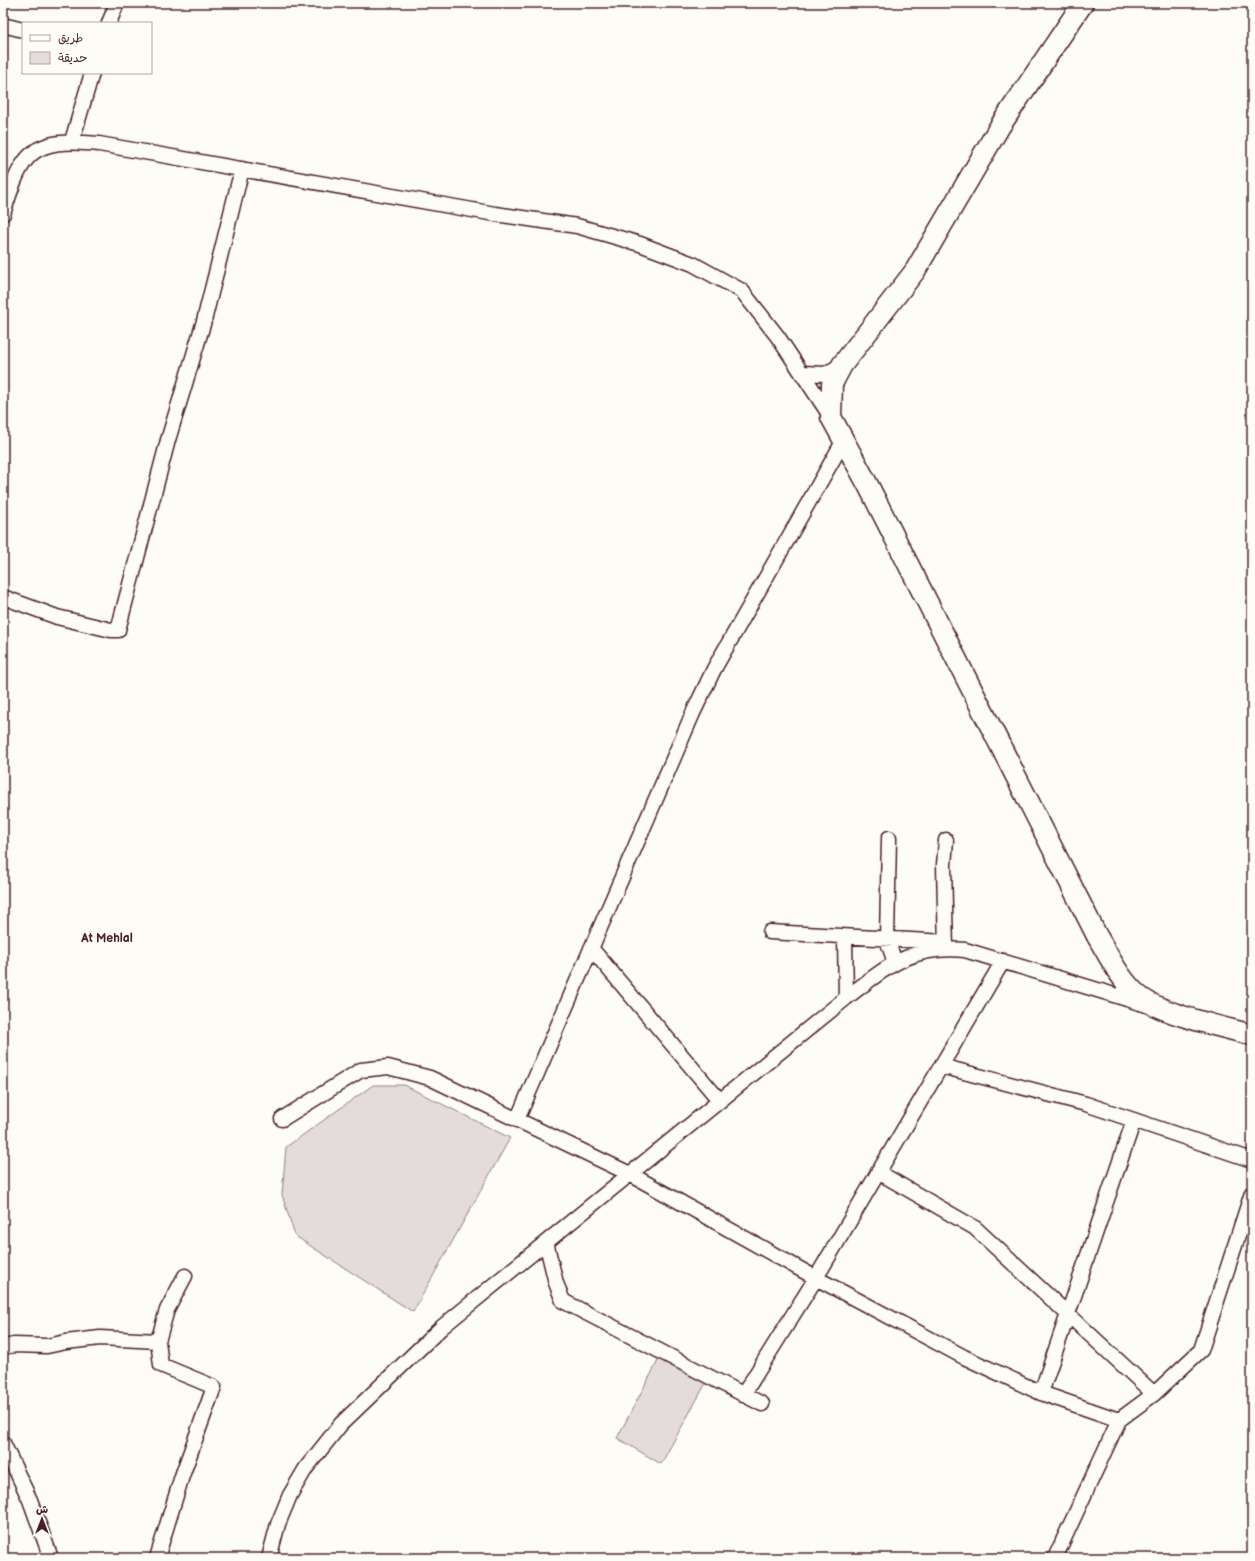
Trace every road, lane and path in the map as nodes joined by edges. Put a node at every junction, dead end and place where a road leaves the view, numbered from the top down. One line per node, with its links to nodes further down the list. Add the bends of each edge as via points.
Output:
1 (117, 3): 3 (street)
2 (1083, 3): 10 (street, via 1000,126 914,271)
3 (109, 22)
4 (3, 25): 5 (street)
5 (22, 30)
6 (92, 74): 7 (street)
7 (72, 142): 8 (street, via 99,144); 9 (street, via 42,147 29,156 20,169)
8 (242, 169): 11 (street, via 577,226 640,244 693,264 742,292 778,336); 14 (street, via 204,321 168,440 118,630 57,617)
9 (3, 214)
10 (842, 365): 11 (street, via 824,374); 12 (street, via 832,384)
11 (804, 374): 12 (street)
12 (831, 416): 13 (street)
13 (844, 440): 21 (street, via 714,669); 24 (street, via 1097,936)
14 (3, 597)
15 (889, 838): 19 (street)
16 (946, 840): 20 (street)
17 (770, 932): 18 (street)
18 (845, 937): 19 (street); 26 (street)
19 (887, 940): 20 (street); 23 (street)
20 (946, 945): 22 (street); 23 (street)
21 (591, 948): 30 (street); 32 (street)
22 (1003, 961): 25 (street); 29 (street)
23 (895, 962): 26 (street)
24 (1121, 976): 25 (street); 27 (street, via 1140,997)
25 (1115, 997): 27 (street)
26 (846, 998): 30 (street)
27 (1170, 1012): 28 (street)
28 (1252, 1035)
29 (941, 1066): 33 (street, via 1086,1104); 35 (street)
30 (720, 1101): 36 (street)
31 (282, 1119): 32 (street, via 361,1070 388,1067 430,1078)
32 (517, 1120): 36 (street)
33 (1134, 1120): 34 (street); 41 (street)
34 (1252, 1160)
35 (878, 1172): 40 (street); 41 (street, via 975,1228)
36 (630, 1174): 38 (street); 40 (street)
37 (1252, 1194): 45 (street, via 1201,1350)
38 (546, 1242): 46 (street, via 563,1301); 52 (street, via 442,1327 341,1424 306,1468 290,1496 278,1524)
39 (184, 1276): 42 (street, via 167,1310)
40 (816, 1278): 44 (street, via 964,1357); 46 (street)
41 (1069, 1314): 44 (street); 45 (street)
42 (158, 1341): 43 (street, via 100,1338 47,1346); 51 (street, via 161,1365 214,1387 182,1476)
43 (3, 1347)
44 (1041, 1393): 48 (street)
45 (1154, 1394): 48 (street)
46 (744, 1395): 47 (street)
47 (762, 1404)
48 (1119, 1420): 53 (street)
49 (3, 1443): 50 (street, via 30,1500)
50 (51, 1558)
51 (157, 1558)
52 (269, 1558)
53 (1055, 1558)

